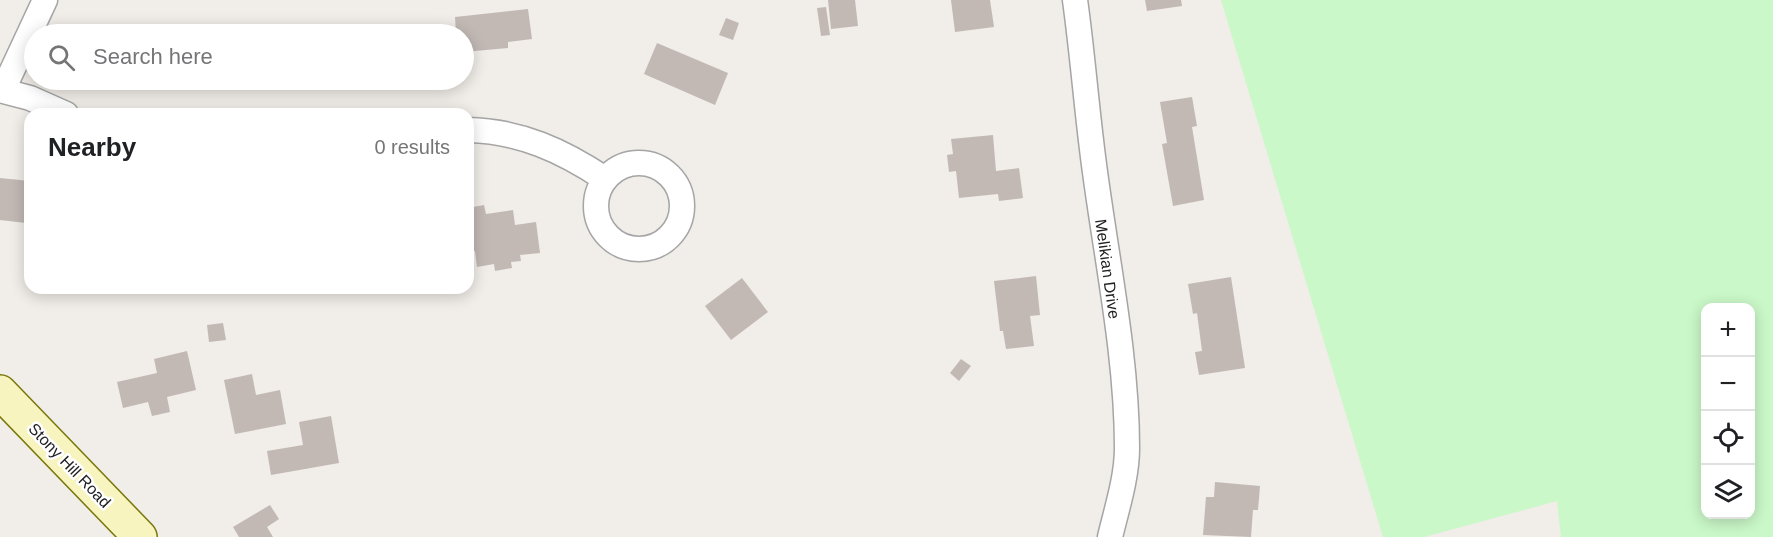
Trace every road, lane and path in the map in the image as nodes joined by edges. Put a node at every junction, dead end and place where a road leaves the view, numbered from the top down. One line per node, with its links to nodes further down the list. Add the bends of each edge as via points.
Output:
1 (45, 0): 3 (street)
2 (1075, 0): 11 (street, Melikian Drive, via 1124,401 1127,449)
3 (34, 24)
4 (24, 44): 5 (street)
5 (2, 90): 6 (street)
6 (52, 108)
7 (474, 131): 8 (street, via 537,142 582,163)
8 (605, 179)
9 (0, 392): 10 (main road, Stony Hill Road)
10 (140, 537)
11 (1110, 537)

